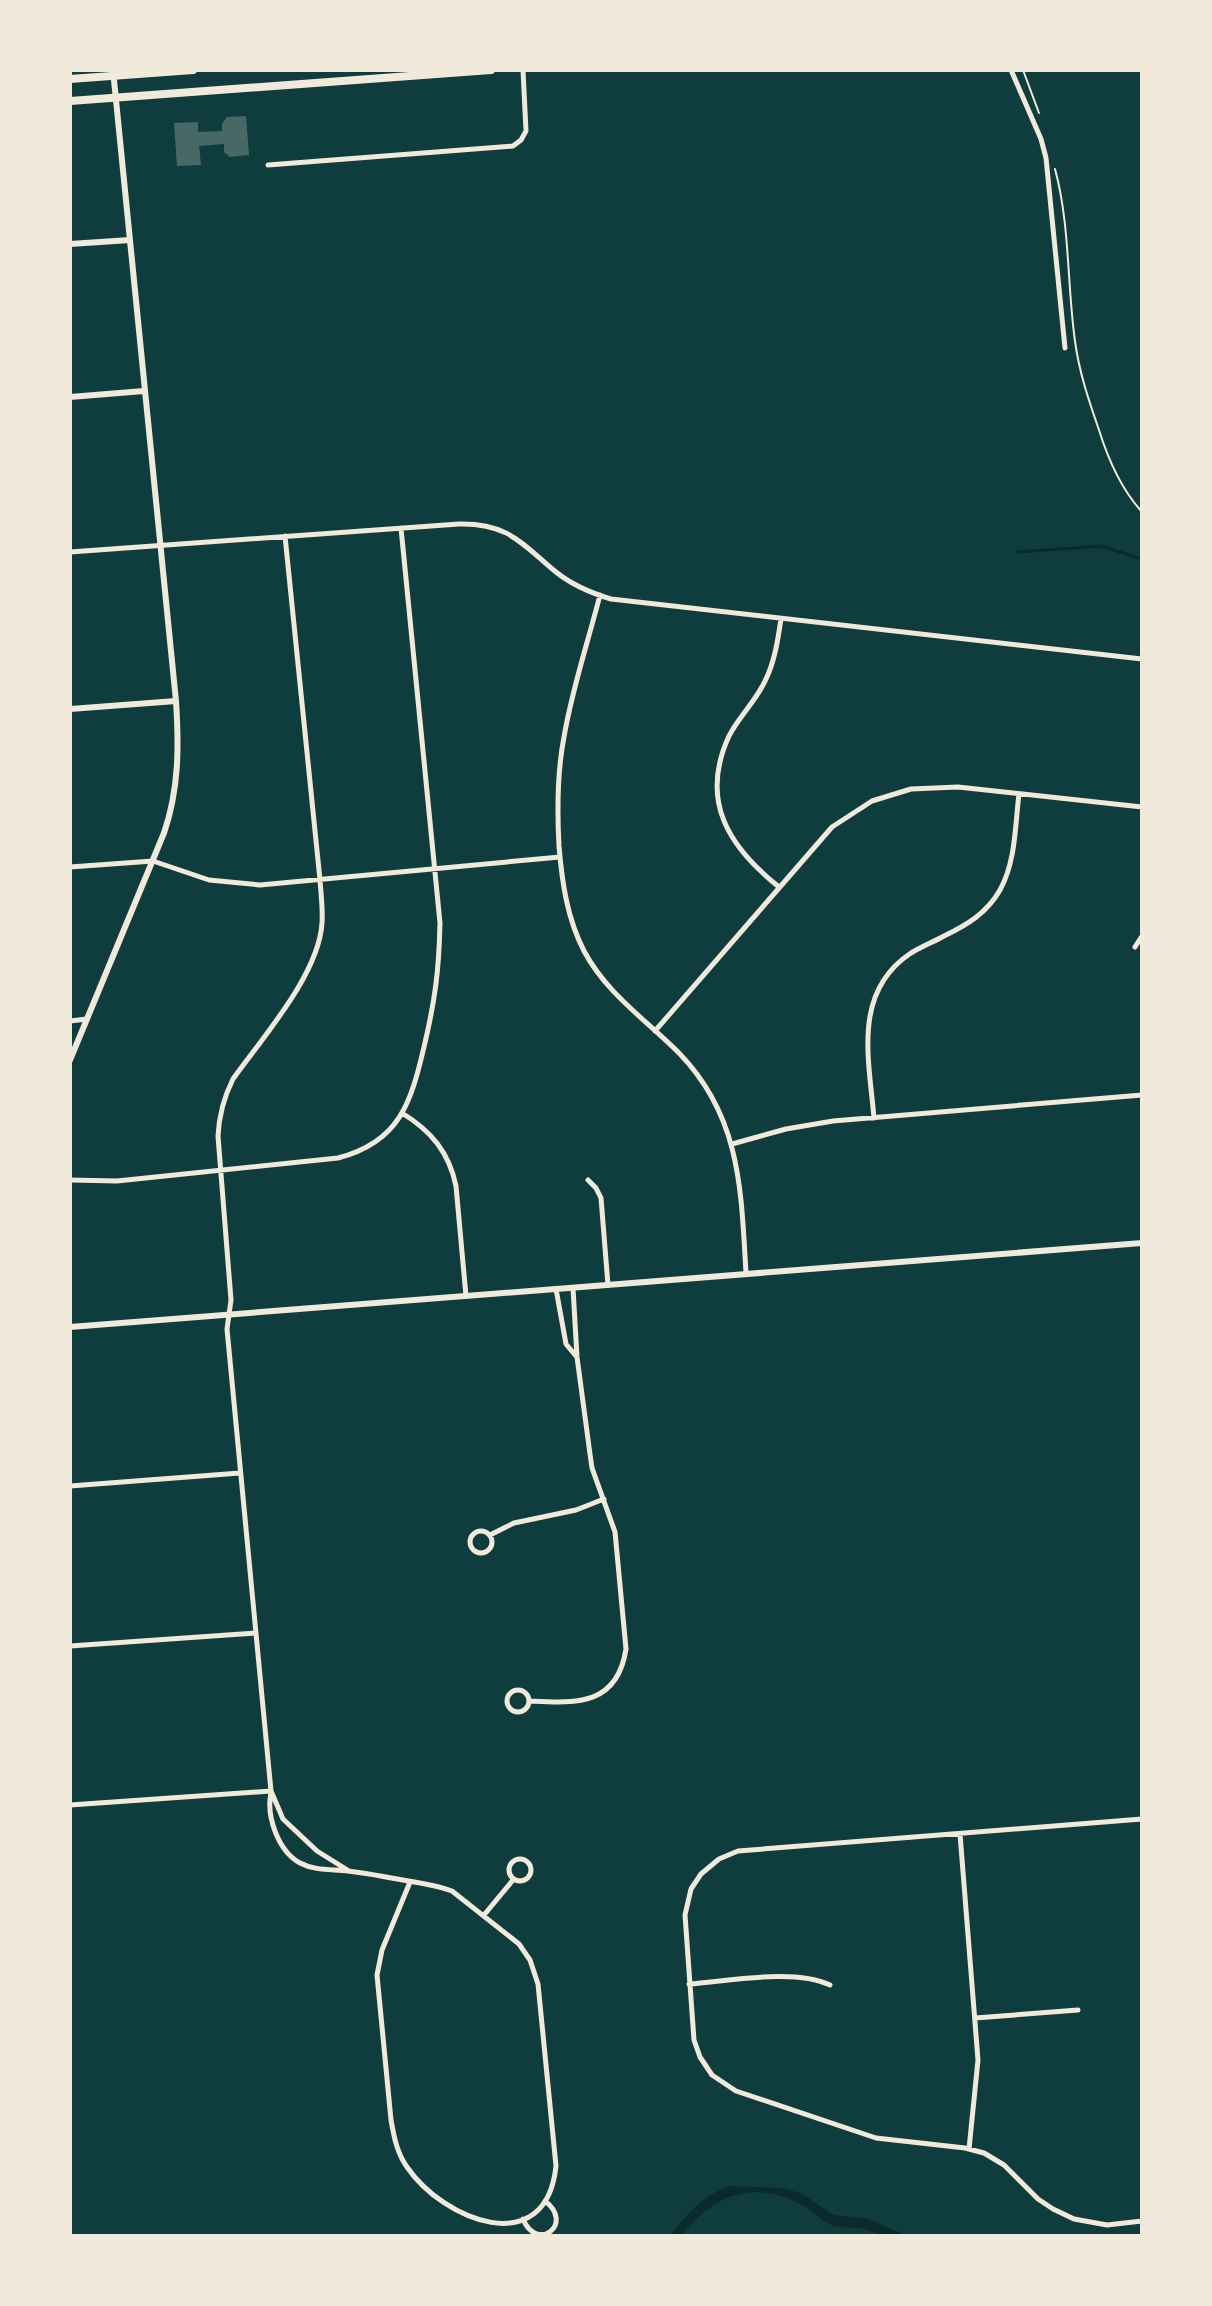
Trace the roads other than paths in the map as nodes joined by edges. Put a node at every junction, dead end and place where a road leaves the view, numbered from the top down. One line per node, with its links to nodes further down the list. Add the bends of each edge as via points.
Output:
1 (193, 70): 5 (main road)
2 (491, 70): 7 (main road)
3 (523, 70): 9 (street, via 527,126 513,146)
4 (1011, 70): 12 (street, via 1046,158)
5 (113, 73): 6 (main road); 7 (street)
6 (70, 79)
7 (116, 98): 8 (main road); 10 (street)
8 (70, 101)
9 (268, 165)
10 (130, 240): 11 (street); 13 (street)
11 (70, 244)
12 (1065, 348)
13 (144, 391): 14 (street); 17 (street)
14 (70, 397)
15 (401, 528): 16 (street); 19 (street, via 468,524 500,530 569,581); 29 (street)
16 (285, 536): 17 (street); 30 (street)
17 (160, 545): 18 (street); 22 (street)
18 (70, 552)
19 (600, 595): 20 (street); 26 (street, via 563,741 557,798)
20 (781, 619): 21 (street); 31 (street, via 768,675 729,735 718,785 731,838 755,869)
21 (1142, 659)
22 (176, 701): 23 (street); 27 (street, via 177,777 170,817)
23 (70, 709)
24 (1019, 794): 25 (street); 31 (street, via 924,787 872,801 832,827); 40 (street, via 1011,860 994,899 970,922 899,963 875,997 867,1034)
25 (1142, 807)
26 (560, 857): 29 (street); 36 (street, via 569,915 584,950 607,986)
27 (153, 861): 28 (street); 30 (street, via 227,883); 34 (street)
28 (70, 867)
29 (435, 869): 30 (street); 39 (street, via 440,923 436,997 413,1092)
30 (320, 880): 42 (street, via 322,923 311,964 225,1095 218,1122)
31 (779, 887): 36 (street)
32 (1142, 936): 33 (street)
33 (1135, 947)
34 (87, 1019): 35 (street); 37 (street)
35 (70, 1021)
36 (655, 1031): 41 (street, via 712,1095)
37 (70, 1060)
38 (1142, 1095): 40 (street)
39 (402, 1113): 42 (street, via 377,1140 347,1155); 50 (street, via 433,1136 453,1172)
40 (874, 1118): 41 (street, via 805,1125)
41 (732, 1144): 46 (street)
42 (221, 1170): 43 (street, via 117,1181); 51 (street)
43 (70, 1180)
44 (588, 1180): 47 (street, via 601,1198)
45 (1142, 1243): 46 (street)
46 (746, 1273): 47 (street)
47 (608, 1285): 48 (street)
48 (573, 1288): 49 (street); 53 (street)
49 (556, 1289): 50 (street); 53 (street, via 566,1344)
50 (466, 1296): 51 (street)
51 (229, 1315): 52 (street); 54 (street)
52 (70, 1327)
53 (577, 1357): 56 (street, via 592,1468)
54 (240, 1473): 55 (street); 58 (street)
55 (70, 1486)
56 (604, 1499): 57 (street, via 514,1523); 60 (street, via 616,1541 623,1663 615,1680 593,1697 570,1703)
57 (490, 1535): 57 (street, via 474,1534 473,1550 489,1551)
58 (256, 1633): 59 (street); 61 (street)
59 (70, 1646)
60 (529, 1701): 60 (street, via 520,1712 512,1711 507,1701 518,1690)
61 (271, 1791): 62 (street); 65 (street, via 283,1819 317,1851); 65 (street, via 270,1814 289,1854 311,1868)
62 (70, 1805)
63 (1142, 1819): 64 (street)
64 (960, 1834): 69 (street, via 726,1855 697,1878 686,1903); 72 (street)
65 (349, 1871): 67 (street)
66 (513, 1880): 66 (street, via 512,1863 526,1861 529,1877); 68 (street)
67 (410, 1882): 68 (street, via 452,1891); 75 (street, via 377,1975 399,2153 418,2181 473,2219 500,2224)
68 (484, 1915): 74 (street, via 522,1948 537,1979 556,2166)
69 (689, 1984): 70 (street, via 800,1976); 73 (street, via 699,2054 727,2087 876,2138)
70 (830, 1985)
71 (1078, 2010): 72 (street)
72 (975, 2018): 73 (street, via 978,2074)
73 (969, 2149): 76 (street, via 997,2160 1038,2199 1070,2218 1107,2225)
74 (545, 2201): 75 (street); 75 (street, via 557,2217 550,2233 534,2234)
75 (523, 2219)
76 (1142, 2221)

